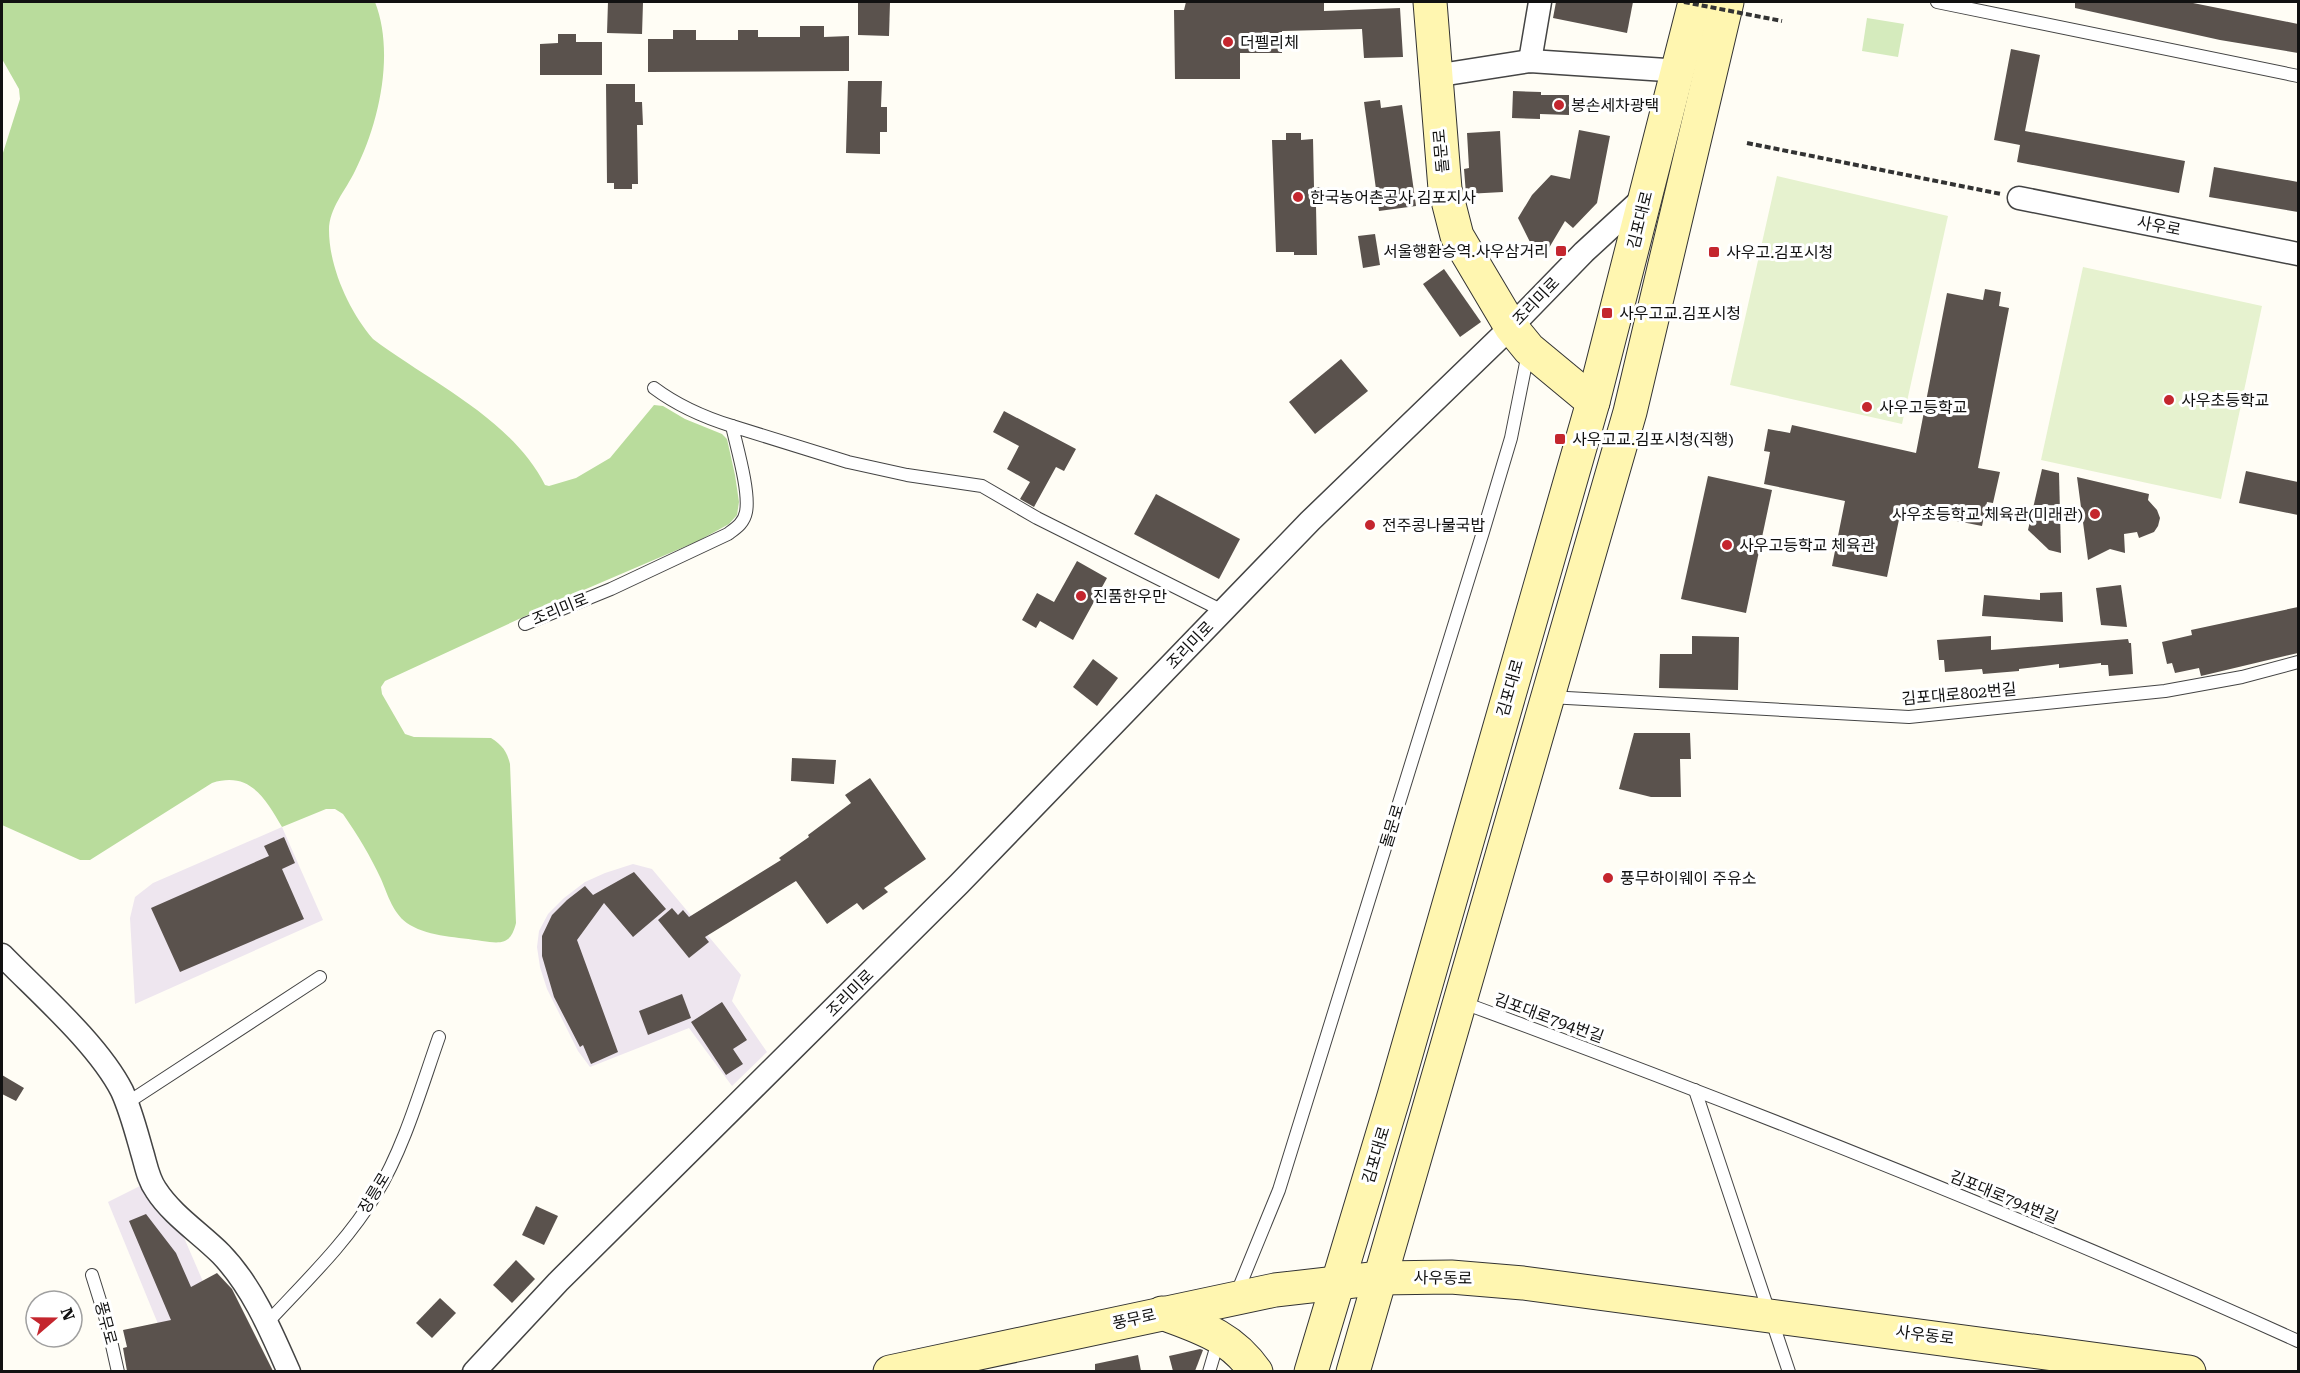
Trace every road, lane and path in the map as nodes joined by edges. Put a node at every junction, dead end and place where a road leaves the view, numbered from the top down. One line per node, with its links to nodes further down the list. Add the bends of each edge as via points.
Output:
1 (1430, 2): 12 (main road, 돌문로)
2 (1540, 2): 10 (street)
3 (1679, 2): 11 (main road)
4 (1684, 2): 9 (path, bridge)
5 (1695, 2): 15 (main road, 김포대로)
6 (1727, 2): 21 (main road)
7 (1749, 2): 21 (main road, via 1717,144 1681,267)
8 (1937, 2): 13 (lane)
9 (1782, 21)
10 (1530, 62): 11 (street); 12 (street)
11 (1666, 70): 15 (main road)
12 (1434, 76): 18 (main road, 돌문로, via 1449,212 1457,236)
13 (2298, 76)
14 (1747, 143): 16 (path)
15 (1649, 185): 18 (street, 조리미로, via 1584,252); 20 (main road, 김포대로)
16 (2019, 198): 17 (street, 사우로)
17 (2298, 254)
18 (1520, 338): 20 (main road, 돌문로); 23 (street, 조리미로, via 1310,521); 36 (lane, 돌문로, via 1511,438 1484,532 1279,1191)
19 (654, 388): 22 (lane, via 700,416)
20 (1593, 402): 35 (main road, 김포대로)
21 (1630, 412): 26 (main road)
22 (732, 426): 23 (lane, 조리미로, via 857,464 982,486 1036,518); 24 (lane, 조리미로, via 747,500 741,524 638,577)
23 (1223, 611): 44 (street, 조리미로, via 959,884 558,1282)
24 (525, 624)
25 (2298, 662): 26 (lane, 김포대로802번길, via 2165,691 1909,717)
26 (1547, 697): 29 (main road)
27 (2, 955): 32 (street, via 91,1047)
28 (320, 977): 32 (lane)
29 (1459, 1002): 31 (lane, 김포대로794번길); 34 (main road)
30 (439, 1037): 38 (lane, 장릉로, via 409,1120 376,1194 327,1258)
31 (1695, 1090): 39 (lane); 41 (lane, 김포대로794번길, via 2180,1287)
32 (127, 1103): 38 (street, via 155,1189 222,1255)
33 (92, 1275): 42 (lane, 풍무로)
34 (1380, 1278): 35 (main road, 풍무로); 39 (main road, 사우동로); 49 (main road)
35 (1337, 1282): 36 (main road, 풍무로); 48 (main road, 김포대로)
36 (1235, 1297): 37 (main road, 풍무로)
37 (1162, 1313): 40 (main road); 45 (main road, 풍무로)
38 (267, 1323): 43 (street)
39 (1774, 1325): 50 (lane); 51 (main road, 사우동로); 52 (main road, 사우동로)
40 (1219, 1336): 46 (lane); 47 (main road, via 1246,1357)
41 (2298, 1341)
42 (118, 1371)
43 (289, 1371)
44 (474, 1371)
45 (890, 1371)
46 (1209, 1371)
47 (1256, 1371)
48 (1311, 1371)
49 (1353, 1371)
50 (1789, 1371)
51 (2064, 1371)
52 (2189, 1371)

